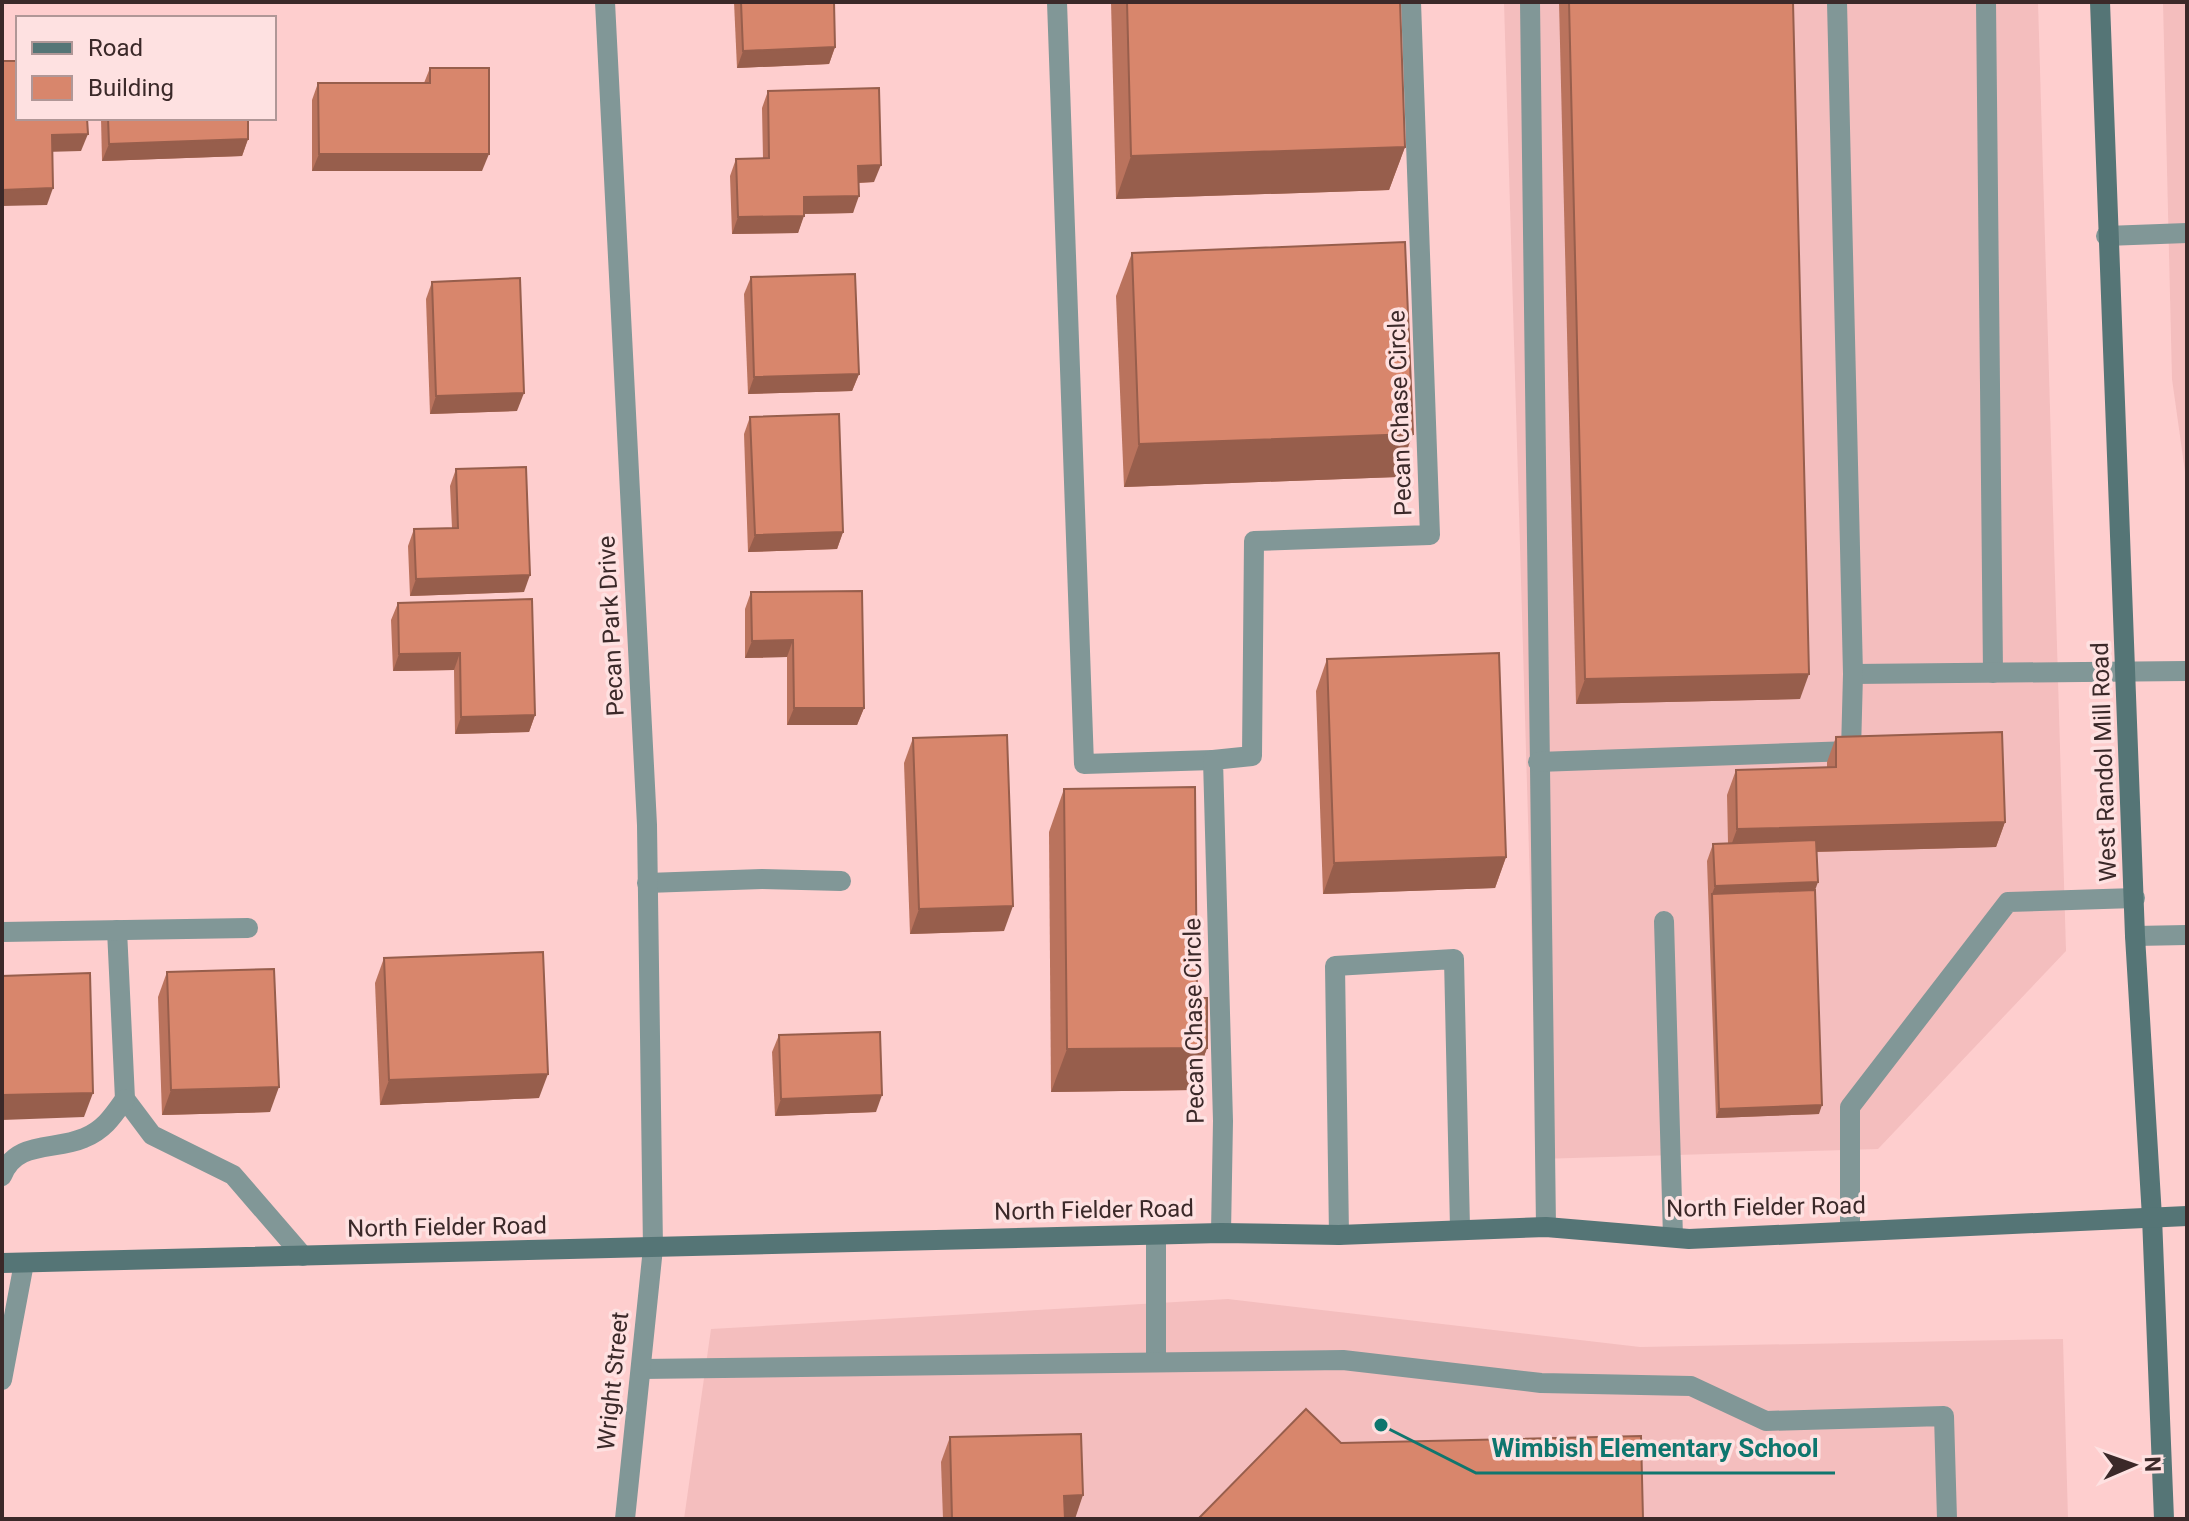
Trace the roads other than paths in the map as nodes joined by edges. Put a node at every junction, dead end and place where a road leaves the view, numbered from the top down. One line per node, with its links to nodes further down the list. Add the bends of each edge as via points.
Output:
1 (605, 2): 17 (street, Pecan Park Drive)
2 (1057, 2): 14 (street, Pecan Chase Circle, via 1084,764)
3 (1411, 2): 14 (street, Pecan Chase Circle, via 1430,535 1254,541 1252,756)
4 (1530, 2): 15 (street)
5 (1837, 2): 13 (street)
6 (1986, 2): 12 (street)
7 (2100, 2): 9 (main road, West Randol Mill Road)
8 (2187, 233): 9 (street)
9 (2106, 236): 11 (main road, West Randol Mill Road)
10 (2187, 671): 11 (street)
11 (2127, 672): 12 (street); 18 (main road, West Randol Mill Road)
12 (1993, 673): 13 (street)
13 (1853, 674): 15 (street, via 1851,751)
14 (1213, 760): 32 (street, Pecan Chase Circle)
15 (1538, 762): 29 (street)
16 (841, 881): 17 (street)
17 (647, 883): 36 (street, Pecan Park Drive)
18 (2135, 898): 24 (main road, West Randol Mill Road); 31 (street, via 2008,902 1850,1107)
19 (1664, 921): 35 (street)
20 (248, 928): 21 (street)
21 (117, 930): 22 (street); 25 (street)
22 (2, 932)
23 (2187, 935): 24 (street)
24 (2135, 936): 28 (main road, West Randol Mill Road)
25 (125, 1099): 26 (street, via 105,1127 82,1139 23,1151 7,1163); 37 (street, via 152,1135 233,1175)
26 (2, 1176)
27 (2187, 1216): 28 (main road, North Fielder Road)
28 (2152, 1217): 31 (main road, North Fielder Road); 45 (main road, West Randol Mill Road)
29 (1546, 1227): 30 (main road, North Fielder Road); 35 (main road, North Fielder Road)
30 (1460, 1228): 34 (main road, North Fielder Road); 34 (street, via 1454,959 1335,966)
31 (1850, 1231): 35 (main road, North Fielder Road)
32 (1221, 1233): 33 (main road, North Fielder Road); 34 (main road, North Fielder Road)
33 (1156, 1235): 36 (main road, North Fielder Road); 40 (street)
34 (1339, 1235)
35 (1673, 1237)
36 (653, 1248): 37 (main road, North Fielder Road); 41 (street, Wright Street)
37 (303, 1256): 39 (main road, North Fielder Road)
38 (2, 1263): 39 (main road, North Fielder Road)
39 (24, 1263): 42 (street)
40 (1156, 1362): 41 (street); 44 (street, via 1343,1360 1541,1383 1691,1386 1766,1421 1944,1416)
41 (641, 1369): 43 (street, Wright Street)
42 (2, 1380)
43 (625, 1519)
44 (1947, 1519)
45 (2164, 1519)

